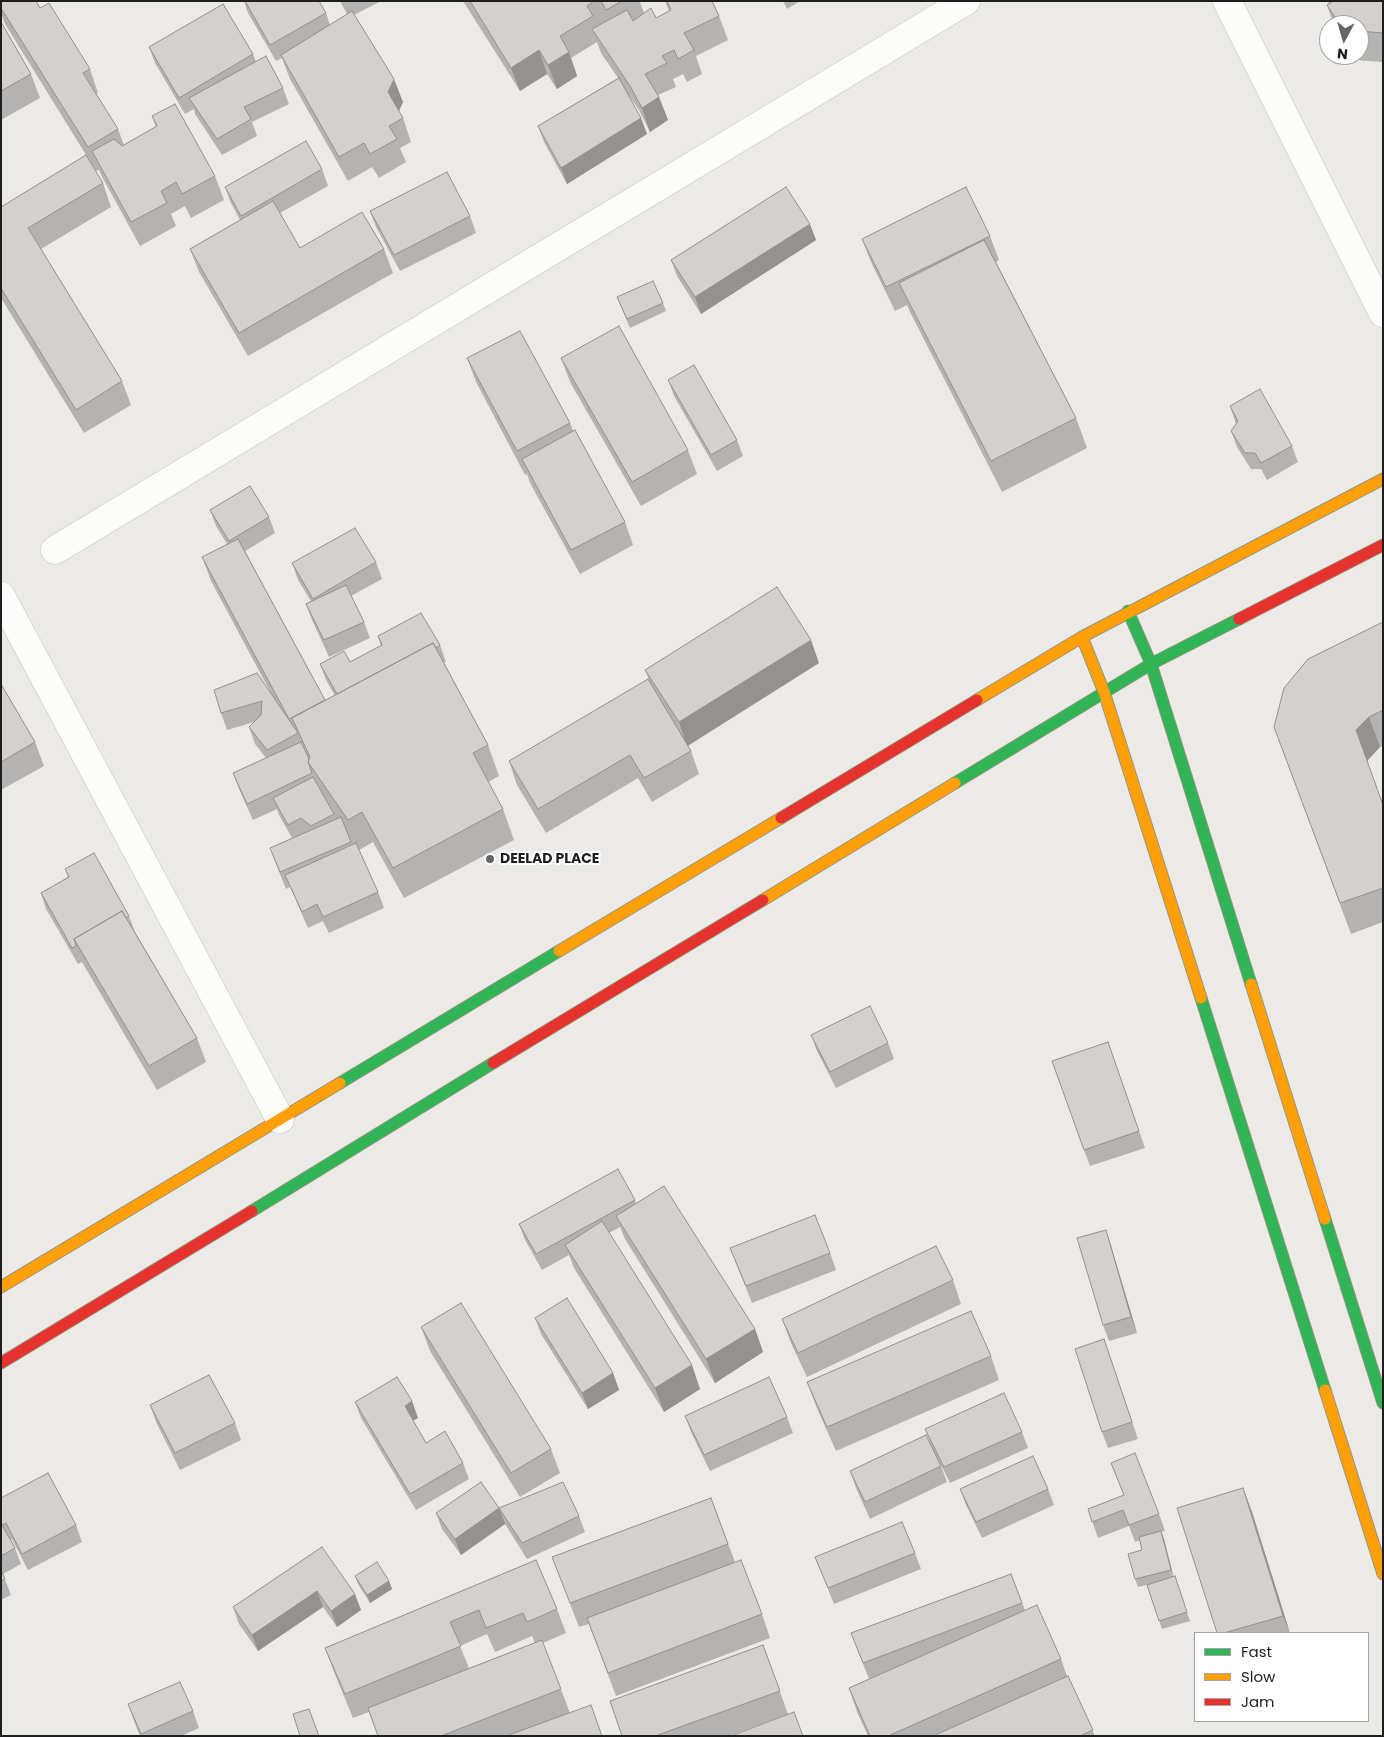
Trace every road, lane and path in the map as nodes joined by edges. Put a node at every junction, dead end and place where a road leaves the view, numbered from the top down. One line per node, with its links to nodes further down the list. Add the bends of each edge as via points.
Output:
1 (966, 1): 6 (street)
2 (1227, 1): 3 (street)
3 (1383, 313)
4 (1383, 479): 8 (main road)
5 (1383, 545): 10 (main road)
6 (55, 550)
7 (2, 597): 12 (street)
8 (1128, 611): 9 (main road); 10 (main road)
9 (1082, 637): 11 (main road); 12 (main road)
10 (1151, 664): 11 (main road); 15 (main road)
11 (1104, 692): 14 (main road); 16 (main road)
12 (280, 1119): 13 (main road)
13 (1, 1287)
14 (1, 1363)
15 (1383, 1403)
16 (1383, 1574)

